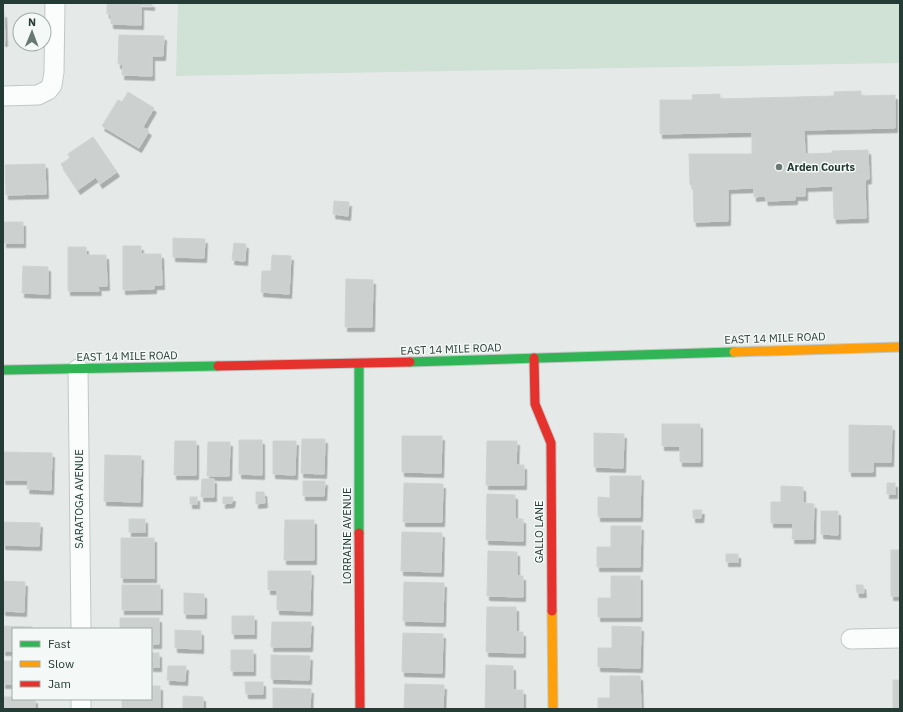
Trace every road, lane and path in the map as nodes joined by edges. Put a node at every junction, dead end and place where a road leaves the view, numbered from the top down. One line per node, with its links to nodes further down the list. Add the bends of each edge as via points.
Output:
1 (56, 3): 2 (street, via 52,85 38,95)
2 (3, 96)
3 (900, 347): 4 (main road, EAST 14 MILE ROAD)
4 (534, 358): 5 (main road, EAST 14 MILE ROAD); 12 (main road, GALLO LANE, via 535,404 551,443)
5 (359, 364): 6 (main road, EAST 14 MILE ROAD); 11 (main road, LORRAINE AVENUE)
6 (78, 369): 7 (main road, EAST 14 MILE ROAD); 8 (street, SARATOGA AVENUE)
7 (3, 370)
8 (80, 628)
9 (900, 638): 10 (street)
10 (851, 639)
11 (360, 709)
12 (553, 709)

